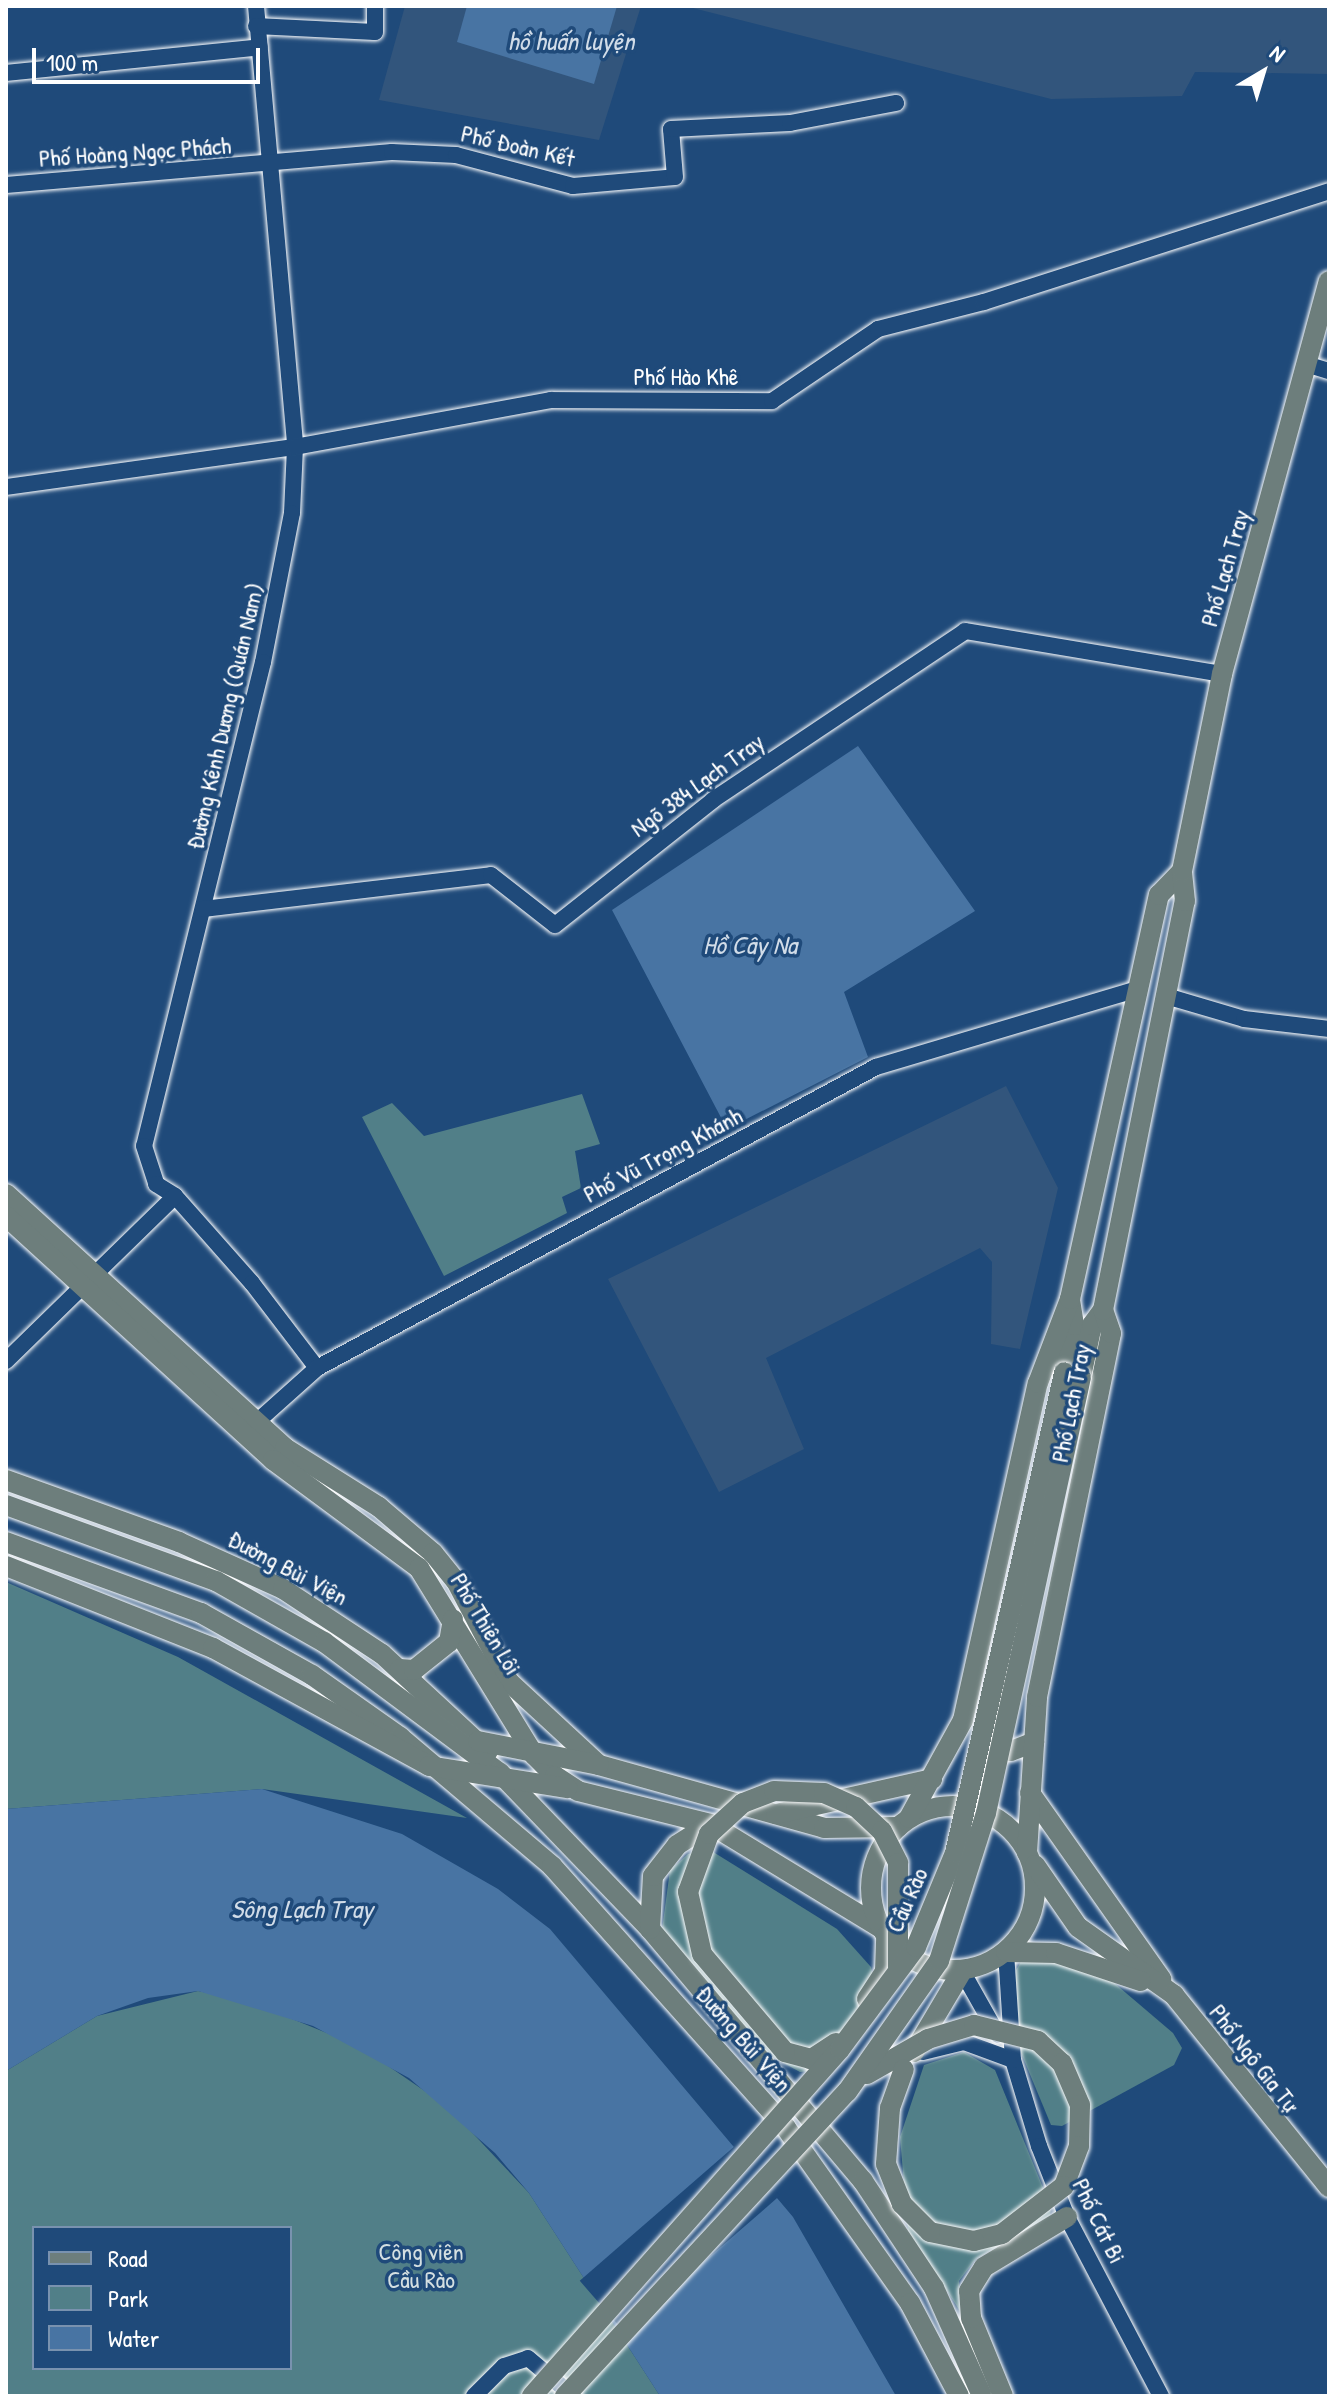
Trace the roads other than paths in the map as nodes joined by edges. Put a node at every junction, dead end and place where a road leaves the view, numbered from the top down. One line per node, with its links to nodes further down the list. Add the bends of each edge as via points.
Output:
1 (256, 6): 3 (street, Đường Kênh Dương (Quán Nam))
2 (375, 6): 3 (street, via 375,32)
3 (256, 26): 4 (street, Đường Kênh Dương (Quán Nam))
4 (260, 47): 5 (street); 7 (street, Đường Kênh Dương (Quán Nam))
5 (6, 73)
6 (896, 103): 7 (street, Phố Đoàn Kết, via 790,123 671,129 675,177 573,186 456,155 392,152)
7 (268, 166): 8 (street, Phố Hoàng Ngọc Phách); 12 (street, Đường Kênh Dương (Quán Nam))
8 (6, 185)
9 (1329, 191): 12 (street, Phố Hào Khê, via 984,302 878,329 772,401 551,400)
10 (1329, 281): 11 (main road, Phố Lạch Tray)
11 (1319, 368): 14 (main road, Phố Lạch Tray)
12 (295, 447): 13 (street, Phố Hào Khê); 16 (street, Đường Kênh Dương (Quán Nam), via 282,578)
13 (6, 487)
14 (1222, 674): 15 (main road, Phố Lạch Tray); 16 (street, Ngõ 384 Lạch Tray, via 965,631 713,800 555,925 491,875)
15 (1182, 871): 17 (main road, Phố Lạch Tray, via 1159,895); 18 (main road, Phố Lạch Tray, via 1185,901)
16 (203, 909): 21 (street, Đường Kênh Dương (Quán Nam), via 144,1146 156,1184)
17 (1138, 989): 24 (main road, Phố Lạch Tray); 27 (street, Phố Vũ Trọng Khánh, via 876,1067)
18 (1166, 996): 19 (street, via 1244,1019); 25 (main road, Phố Lạch Tray)
19 (1329, 1029)
20 (6, 1194): 23 (main road, Phố Thiên Lôi)
21 (175, 1196): 23 (street); 27 (street, Đường Kênh Dương (Quán Nam))
22 (6, 1216): 23 (main road, Phố Thiên Lôi)
23 (88, 1278): 26 (street); 29 (main road, Phố Thiên Lôi)
24 (1070, 1299): 28 (main road, Cầu Rào); 36 (main road, Phố Lạch Tray, via 1038,1383)
25 (1103, 1310): 28 (main road, Cầu Rào); 39 (main road, Phố Lạch Tray, via 1111,1333)
26 (6, 1361)
27 (317, 1368): 29 (street, Phố Vũ Trọng Khánh)
28 (1072, 1374): 55 (main road, Cầu Rào, bridge, via 955,1853 930,1918); 59 (main road, Cầu Rào, bridge, via 965,1889 939,1961)
29 (251, 1427): 34 (main road, Phố Thiên Lôi, via 314,1492 399,1548); 41 (main road, Phố Thiên Lôi, via 433,1553 456,1581 509,1682)
30 (6, 1480): 35 (main road, Đường Bùi Viện, via 179,1542 283,1589)
31 (6, 1505): 37 (main road, Đường Bùi Viện, via 216,1581 324,1642)
32 (6, 1542): 42 (main road, Đường Bùi Viện, via 201,1613 312,1675)
33 (6, 1566): 42 (main road, Đường Bùi Viện, via 170,1627)
34 (453, 1619): 35 (main road, via 449,1642 414,1670); 40 (main road, Phố Thiên Lôi)
35 (400, 1669): 38 (main road, Đường Bùi Viện)
36 (963, 1720): 39 (main road, via 971,1737 992,1751); 44 (main road, Phố Lạch Tray)
37 (457, 1737): 38 (main road); 43 (main road, Đường Bùi Viện)
38 (482, 1742): 40 (main road); 43 (main road, Đường Bùi Viện)
39 (1034, 1742): 46 (main road, Phố Lạch Tray)
40 (534, 1755): 41 (main road); 45 (main road, Phố Thiên Lôi)
41 (599, 1765): 47 (main road, Phố Thiên Lôi)
42 (429, 1766): 43 (main road); 66 (main road, Đường Bùi Viện, via 568,1881 721,2049 844,2206 910,2303)
43 (500, 1773): 45 (main road); 51 (main road, Đường Bùi Viện)
44 (932, 1779): 47 (main road); 48 (main road, Phố Lạch Tray)
45 (578, 1791): 49 (main road, Phố Thiên Lôi)
46 (1030, 1793): 50 (main road, Phố Lạch Tray); 56 (main road)
47 (771, 1815): 48 (main road, Phố Thiên Lôi, via 824,1828)
48 (904, 1822): 50 (main road, via 947,1806 971,1808 1014,1833); 52 (main road, via 874,1863 870,1885)
49 (710, 1824): 51 (main road, via 677,1845 653,1876); 52 (main road, Phố Thiên Lôi)
50 (1027, 1853): 53 (main road, via 1034,1907); 56 (main road, Phố Ngô Gia Tự, via 1078,1927)
51 (650, 1929): 67 (main road, Đường Bùi Viện, via 863,2181 934,2288)
52 (883, 1932): 54 (main road, via 919,1964); 55 (main road, bridge, via 885,1971 839,2040 811,2059 785,2052 702,1954 688,1892 701,1846 743,1803 792,1788 840,1798 871,1819 891,1847 902,1882)
53 (1006, 1952): 54 (main road); 56 (main road, Phố Ngô Gia Tự, via 1073,1956); 57 (street, Phố Cát Bi)
54 (962, 1971): 57 (street, Phố Cát Bi); 58 (main road)
55 (897, 1972): 63 (main road, Cầu Rào, bridge, via 840,2049)
56 (1174, 1995): 60 (main road, Phố Ngô Gia Tự)
57 (1013, 2060): 58 (street, via 964,2042); 61 (street, Phố Cát Bi)
58 (907, 2063): 59 (main road, bridge, via 890,2108 886,2164 902,2204 930,2232 974,2241 1002,2234 1064,2186 1079,2146 1080,2105 1062,2063 1038,2041 994,2026 955,2029)
59 (856, 2081): 64 (main road, Cầu Rào, bridge)
60 (1329, 2187)
61 (1067, 2217): 68 (main road, via 984,2267 969,2291 971,2318); 69 (street, Phố Cát Bi)
62 (474, 2396): 65 (street, via 504,2366 528,2358)
63 (532, 2396)
64 (565, 2396)
65 (573, 2396)
66 (959, 2396)
67 (982, 2396)
68 (1003, 2396)
69 (1161, 2396)

